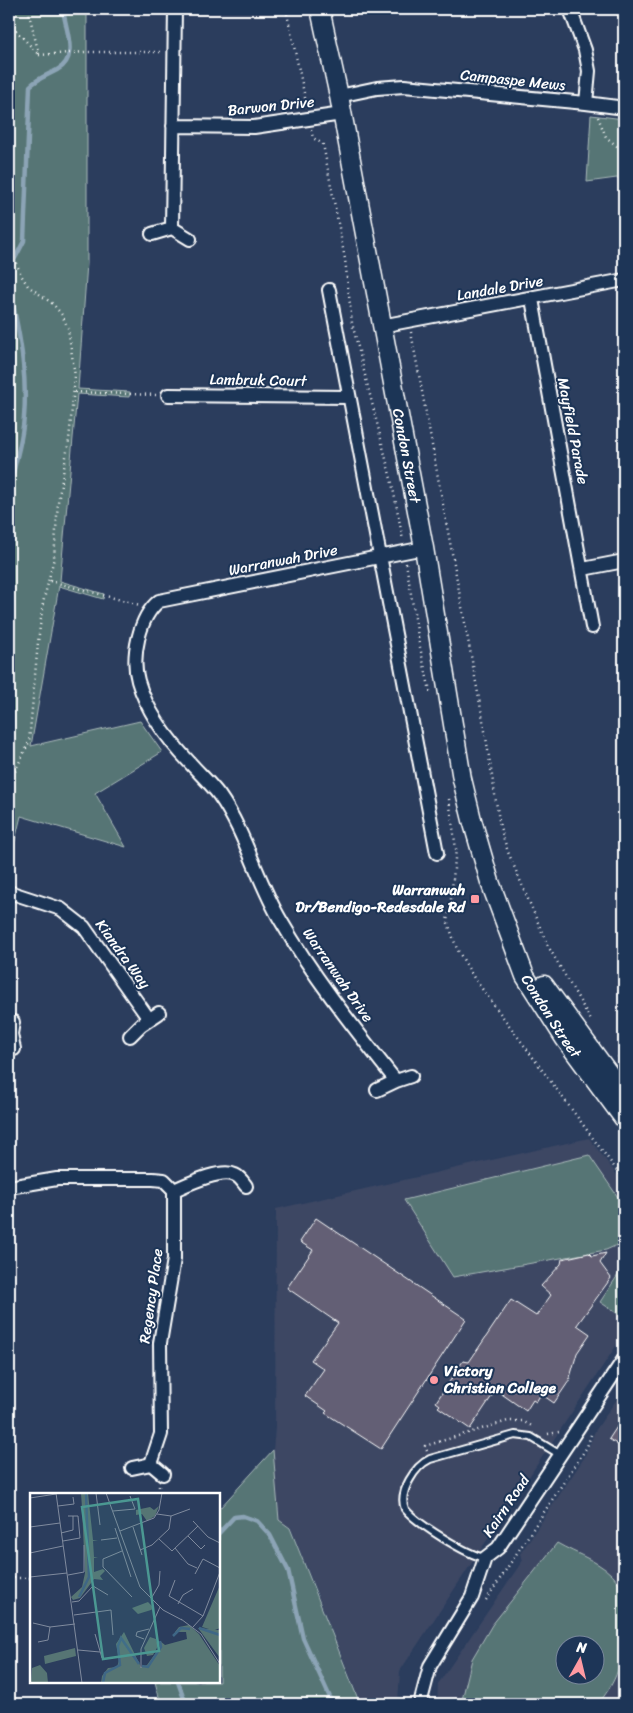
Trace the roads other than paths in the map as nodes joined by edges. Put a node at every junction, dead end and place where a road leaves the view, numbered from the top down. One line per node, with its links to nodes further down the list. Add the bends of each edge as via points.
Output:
1 (174, 9): 7 (street)
2 (320, 9): 5 (main road, Condon Street)
3 (570, 9): 4 (street, Campaspe Mews, via 589,71)
4 (586, 103): 5 (street, Campaspe Mews, via 404,86 377,88); 6 (street)
5 (341, 105): 7 (street, Barwon Drive, via 254,127); 14 (main road, Condon Street)
6 (617, 107)
7 (173, 126): 8 (street)
8 (172, 228): 9 (street); 10 (street)
9 (152, 234)
10 (190, 238)
11 (624, 280): 13 (street, Landale Drive)
12 (329, 290): 16 (street)
13 (532, 299): 14 (street, Landale Drive); 20 (street, Mayfield Parade)
14 (381, 326): 17 (main road, Condon Street)
15 (168, 395): 16 (street, Lambruk Court)
16 (348, 397): 18 (street)
17 (424, 548): 18 (street, Warranwah Drive); 24 (main road, Condon Street, via 462,779)
18 (382, 557): 22 (street); 29 (street, Warranwah Drive, via 147,603 136,662 143,695 166,735 218,793 229,811 280,920 331,999)
19 (624, 561): 20 (street)
20 (583, 569): 21 (street, Mayfield Parade)
21 (592, 627)
22 (437, 853)
23 (9, 892): 26 (street, Kiandra Way, via 61,909 84,927 154,1016)
24 (497, 902): 31 (main road, Condon Street, via 544,985); 32 (main road, Condon Street, via 525,976 565,1039)
25 (11, 1030): 27 (street)
26 (130, 1036)
27 (14, 1049)
28 (411, 1076): 29 (street)
29 (396, 1081): 30 (street)
30 (377, 1090)
31 (624, 1094)
32 (624, 1119)
33 (246, 1186): 35 (street, via 236,1175 224,1174 196,1180)
34 (9, 1188): 35 (street, via 57,1179 153,1179 164,1180)
35 (174, 1190): 38 (street, Regency Place, via 174,1259 160,1342 161,1434)
36 (624, 1359): 37 (street, Kairn Road)
37 (560, 1454): 41 (street, Kairn Road, via 498,1548); 41 (lane, via 531,1438 515,1435 430,1459 424,1462 407,1485 403,1499 405,1509 459,1548)
38 (151, 1464): 39 (street); 40 (street)
39 (132, 1468)
40 (163, 1474)
41 (485, 1558): 42 (street, Kairn Road, via 472,1597 430,1666)
42 (420, 1704)

